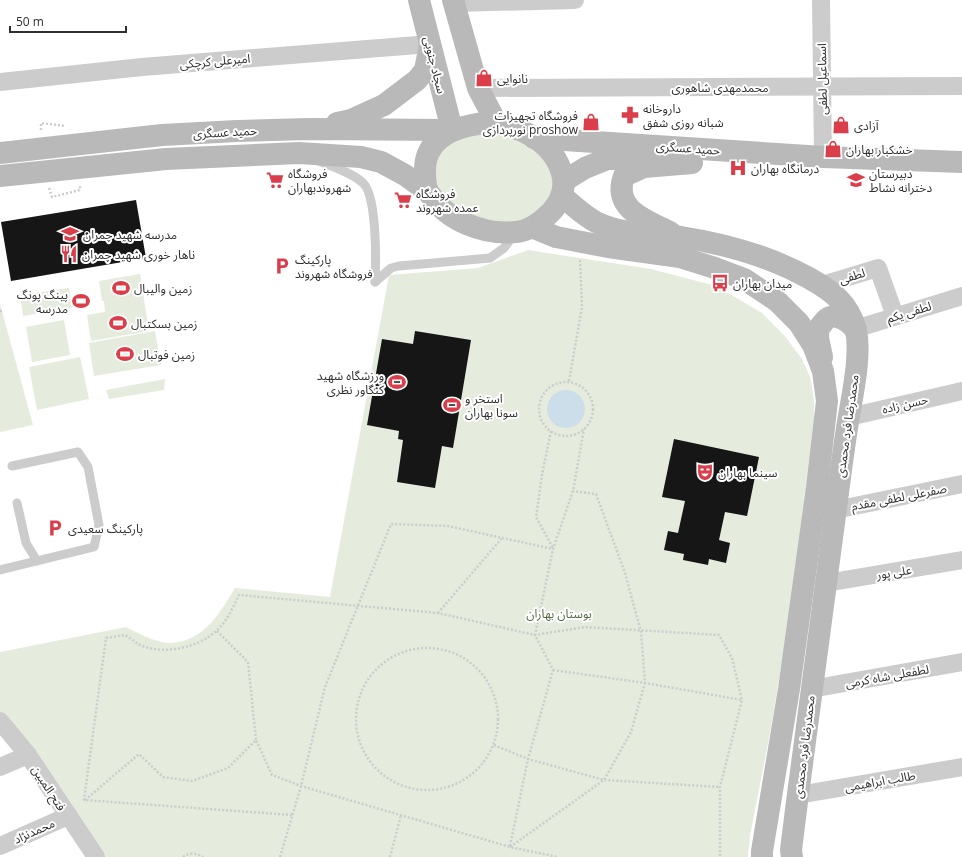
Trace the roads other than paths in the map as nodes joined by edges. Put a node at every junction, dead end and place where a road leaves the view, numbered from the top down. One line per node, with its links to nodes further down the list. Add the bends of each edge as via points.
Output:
1 (419, 0): 5 (main road, سجاد جنوبی)
2 (575, 0): 4 (street)
3 (821, 0): 8 (street, اسماعیل لطفی)
4 (454, 1): 9 (main road)
5 (430, 44): 6 (street, امیرعلی کرچکی, via 142,67); 11 (main road, via 425,70 397,96 351,120); 12 (main road, سجاد جنوبی)
6 (0, 82)
7 (962, 86): 8 (street, محمدمهدی شاهوری)
8 (821, 87): 9 (street, محمدمهدی شاهوری); 16 (street, اسماعیل لطفی)
9 (478, 88): 10 (main road)
10 (497, 124): 12 (main road, via 472,124); 13 (main road, via 510,126)
11 (309, 129): 12 (main road, حمید عسگری); 14 (main road, حمید عسگری, via 162,135)
12 (452, 130): 22 (main road, via 432,146 427,156 425,177)
13 (534, 138): 16 (main road, حمید عسگری); 21 (main road, via 546,147 555,159 560,168)
14 (0, 153)
15 (299, 153): 19 (main road, حمید عسگری, via 166,159); 22 (main road, حمید عسگری, via 361,157 381,162); 23 (lane, via 363,182 369,192 374,221 375,282 391,268 400,266 490,258)
16 (823, 157): 17 (main road, حمید عسگری)
17 (962, 162)
18 (692, 163): 20 (main road, حمید عسگری); 21 (main road, حمید عسگری, via 631,158 607,159 585,168); 24 (main road, via 644,167 624,176 622,183 622,194 627,205 638,215)
19 (0, 176)
20 (962, 176)
21 (563, 189): 23 (main road, via 555,208 545,218); 24 (main road, محمدرضا فرد محمدی, via 580,212 596,222 617,230)
22 (428, 192): 23 (main road, via 442,209 461,222 489,231)
23 (524, 230): 29 (main road, محمدرضا فرد محمدی, via 579,242 680,257 744,279 777,301 799,323)
24 (682, 238): 25 (main road, محمدرضا فرد محمدی, via 765,257)
25 (822, 285): 27 (street, لطفی, via 878,268); 28 (main road, محمدرضا فرد محمدی, via 836,295 848,309)
26 (962, 296): 27 (street, لطفی یکم)
27 (895, 316): 28 (street, لطفی یکم)
28 (855, 329): 29 (main road, via 848,321 840,318 824,320 818,334); 31 (main road, محمدرضا فرد محمدی, via 855,380)
29 (823, 371): 50 (main road, محمدرضا فرد محمدی, via 827,401 817,488)
30 (962, 391): 31 (street, حسن زاده)
31 (848, 417): 35 (main road, محمدرضا فرد محمدی)
32 (12, 466): 37 (lane, via 78,452 88,467 99,525 94,547)
33 (962, 484): 35 (street, صفرعلی لطفی مقدم)
34 (17, 503): 37 (lane, via 26,543)
35 (835, 510): 39 (main road, محمدرضا فرد محمدی)
36 (962, 560): 39 (street, علی پور)
37 (37, 561): 38 (lane)
38 (0, 570)
39 (826, 583): 41 (main road, محمدرضا فرد محمدی)
40 (962, 662): 41 (street, لطفعلی شاه کرمی)
41 (811, 689): 46 (main road, محمدرضا فرد محمدی)
42 (0, 721): 43 (street, فتح المبین)
43 (28, 755): 44 (street); 47 (street, فتح المبین)
44 (0, 767)
45 (962, 767): 46 (street, طالب ابراهیمی)
46 (798, 795): 51 (main road, محمدرضا فرد محمدی)
47 (68, 816): 48 (street, محمدنژاد); 49 (street, فتح المبین)
48 (0, 846)
49 (96, 857)
50 (762, 857)
51 (792, 857)

